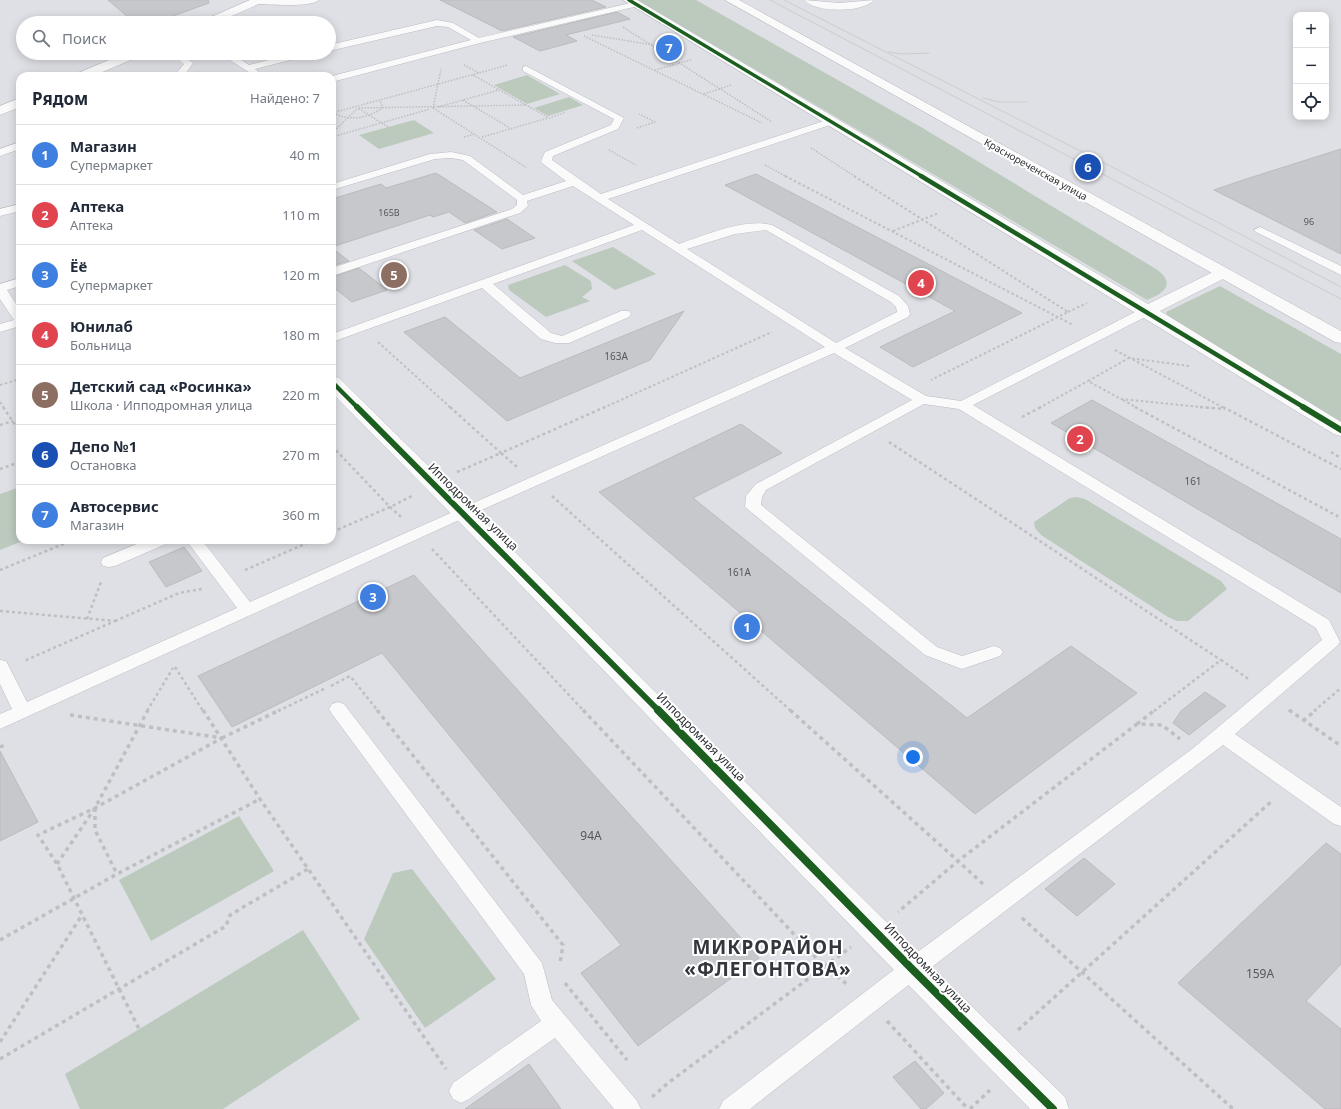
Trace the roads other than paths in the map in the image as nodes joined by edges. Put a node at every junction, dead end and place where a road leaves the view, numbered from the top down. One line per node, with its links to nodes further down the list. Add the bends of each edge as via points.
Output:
1 (255, 0): 2 (lane); 7 (street)
2 (315, 0)
3 (731, 0): 36 (street, Краснореченская улица)
4 (810, 0): 5 (street, via 846,7)
5 (868, 0)
6 (632, 2): 8 (lane, via 599,13); 22 (street)
7 (221, 16)
8 (478, 41): 9 (lane, via 450,25 437,23); 19 (lane)
9 (336, 46)
10 (120, 60): 16 (street)
11 (185, 60): 17 (lane, via 190,63)
12 (235, 60): 14 (lane)
13 (279, 60): 14 (lane)
14 (247, 68): 18 (lane)
15 (526, 69): 25 (lane, via 619,118 615,128 549,154 546,161)
16 (91, 72)
17 (182, 72)
18 (253, 72)
19 (336, 78)
20 (16, 104): 21 (street)
21 (0, 110)
22 (833, 121): 27 (lane); 40 (street)
23 (16, 147): 24 (lane)
24 (0, 153)
25 (574, 182): 27 (lane); 28 (lane)
26 (336, 186): 28 (lane, via 434,156 451,155 466,158)
27 (601, 198): 31 (lane)
28 (522, 199): 34 (lane, via 522,206 516,211)
29 (16, 208): 30 (lane)
30 (0, 213)
31 (643, 226): 33 (lane); 38 (lane)
32 (1260, 230): 35 (lane)
33 (679, 248): 47 (lane); 47 (lane, via 741,228 768,228 902,306 904,314)
34 (336, 271)
35 (1341, 271)
36 (1223, 273): 40 (street); 46 (street, Краснореченская улица)
37 (16, 283): 39 (lane)
38 (485, 284): 41 (lane, via 546,336 555,339 564,340); 45 (lane)
39 (0, 289): 42 (lane)
40 (1147, 311): 50 (lane); 51 (street)
41 (625, 314)
42 (16, 315)
43 (16, 322): 44 (lane)
44 (0, 328)
45 (336, 337)
46 (1341, 338)
47 (835, 348): 49 (lane); 52 (lane)
48 (336, 386): 52 (street, Ипподромная улица)
49 (922, 400): 50 (lane); 57 (lane, via 761,487 754,496 753,507 931,651 962,663)
50 (963, 405): 62 (lane, via 1323,624 1330,642)
51 (1341, 430)
52 (463, 512): 56 (lane); 64 (street, Ипподромная улица)
53 (151, 544): 55 (lane)
54 (197, 544): 56 (lane)
55 (109, 562)
56 (247, 609): 60 (lane)
57 (994, 652)
58 (1, 668): 60 (lane)
59 (338, 709): 65 (lane, via 534,970 542,1005)
60 (22, 711): 61 (lane)
61 (0, 722)
62 (1223, 735): 63 (lane); 64 (lane)
63 (1341, 818)
64 (912, 969): 68 (lane); 69 (street, Ипподромная улица)
65 (557, 1023): 66 (lane); 67 (lane)
66 (461, 1091)
67 (629, 1109)
68 (731, 1109)
69 (1054, 1109)

